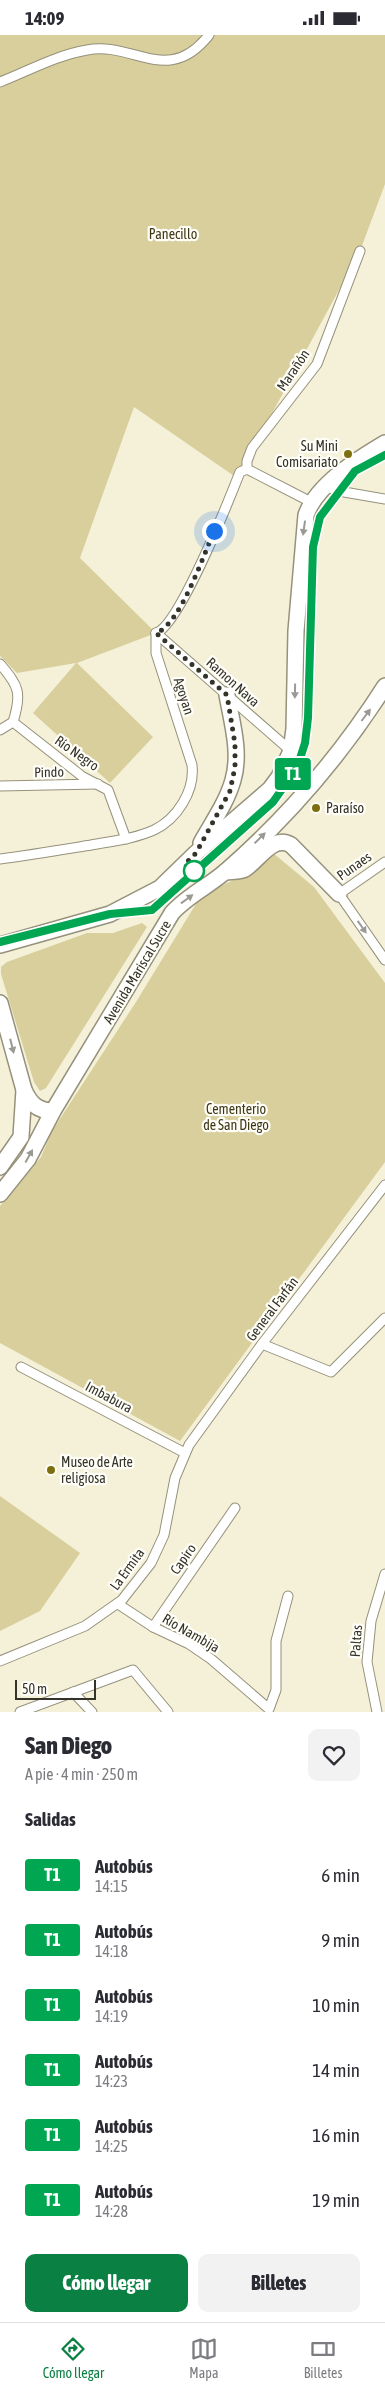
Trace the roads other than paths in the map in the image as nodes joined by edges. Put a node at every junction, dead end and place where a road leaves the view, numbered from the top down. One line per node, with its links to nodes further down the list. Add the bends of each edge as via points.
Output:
1 (209, 35): 2 (street, via 196,48 175,59 146,60 106,49 87,50)
2 (0, 82)
3 (360, 251): 5 (street, Marañón, via 317,364 252,448)
4 (385, 443): 6 (main road, via 359,458)
5 (247, 469): 8 (street); 9 (street, via 240,472 178,610 162,631)
6 (326, 487): 7 (street); 8 (main road)
7 (385, 499)
8 (311, 502): 15 (main road, one-way to 15, via 303,540)
9 (156, 633): 12 (street, Ramon Nava); 18 (street, Agoyan, via 156,653 193,775 185,799 165,824)
10 (0, 664): 13 (street, via 19,689)
11 (385, 686): 22 (main road, Avenida Mariscal Sucre, one-way to 11, via 316,783)
12 (227, 695): 15 (street, Ramon Nava); 19 (main road, via 235,744 234,779)
13 (13, 722): 14 (street); 16 (street, Río Negro, via 83,777)
14 (0, 730)
15 (291, 751): 19 (main road, via 270,789)
16 (98, 784): 17 (street, Pindo); 18 (street, Río Negro, via 110,792)
17 (0, 786)
18 (126, 839): 20 (street, Agoyan)
19 (196, 853): 24 (main road, via 160,888 110,914)
20 (0, 859)
21 (385, 862): 23 (street, Punaes)
22 (225, 872): 23 (main road, via 243,870 276,843 284,841); 28 (main road, Avenida Mariscal Sucre, one-way to 22, via 172,913)
23 (339, 894): 25 (street, one-way to 25)
24 (0, 945)
25 (385, 960)
26 (0, 1003): 27 (main road, one-way to 27)
27 (24, 1090): 28 (main road, via 30,1103); 29 (main road, via 21,1137)
28 (52, 1111): 31 (main road, Avenida Mariscal Sucre, one-way to 28, via 28,1159)
29 (0, 1167)
30 (385, 1185): 33 (street, General Farfán)
31 (0, 1194)
32 (385, 1318): 33 (street, via 331,1372)
33 (262, 1344): 35 (street, General Farfán)
34 (21, 1367): 35 (street, Imbabura)
35 (185, 1453): 39 (street, La Ermita, via 175,1478 164,1535 151,1563)
36 (235, 1508): 40 (street, Capiro)
37 (385, 1574): 46 (street, Paltas, via 370,1621 367,1662)
38 (288, 1597): 40 (street, Río Nambija, via 276,1641 276,1690 269,1709 211,1659 189,1644)
39 (118, 1605): 40 (street, Río Nambija); 41 (street, La Ermita, via 85,1626)
40 (153, 1627)
41 (0, 1661)
42 (73, 1691): 43 (street); 44 (street); 45 (street, via 133,1670)
43 (20, 1712)
44 (92, 1712)
45 (168, 1712)
46 (377, 1712)

